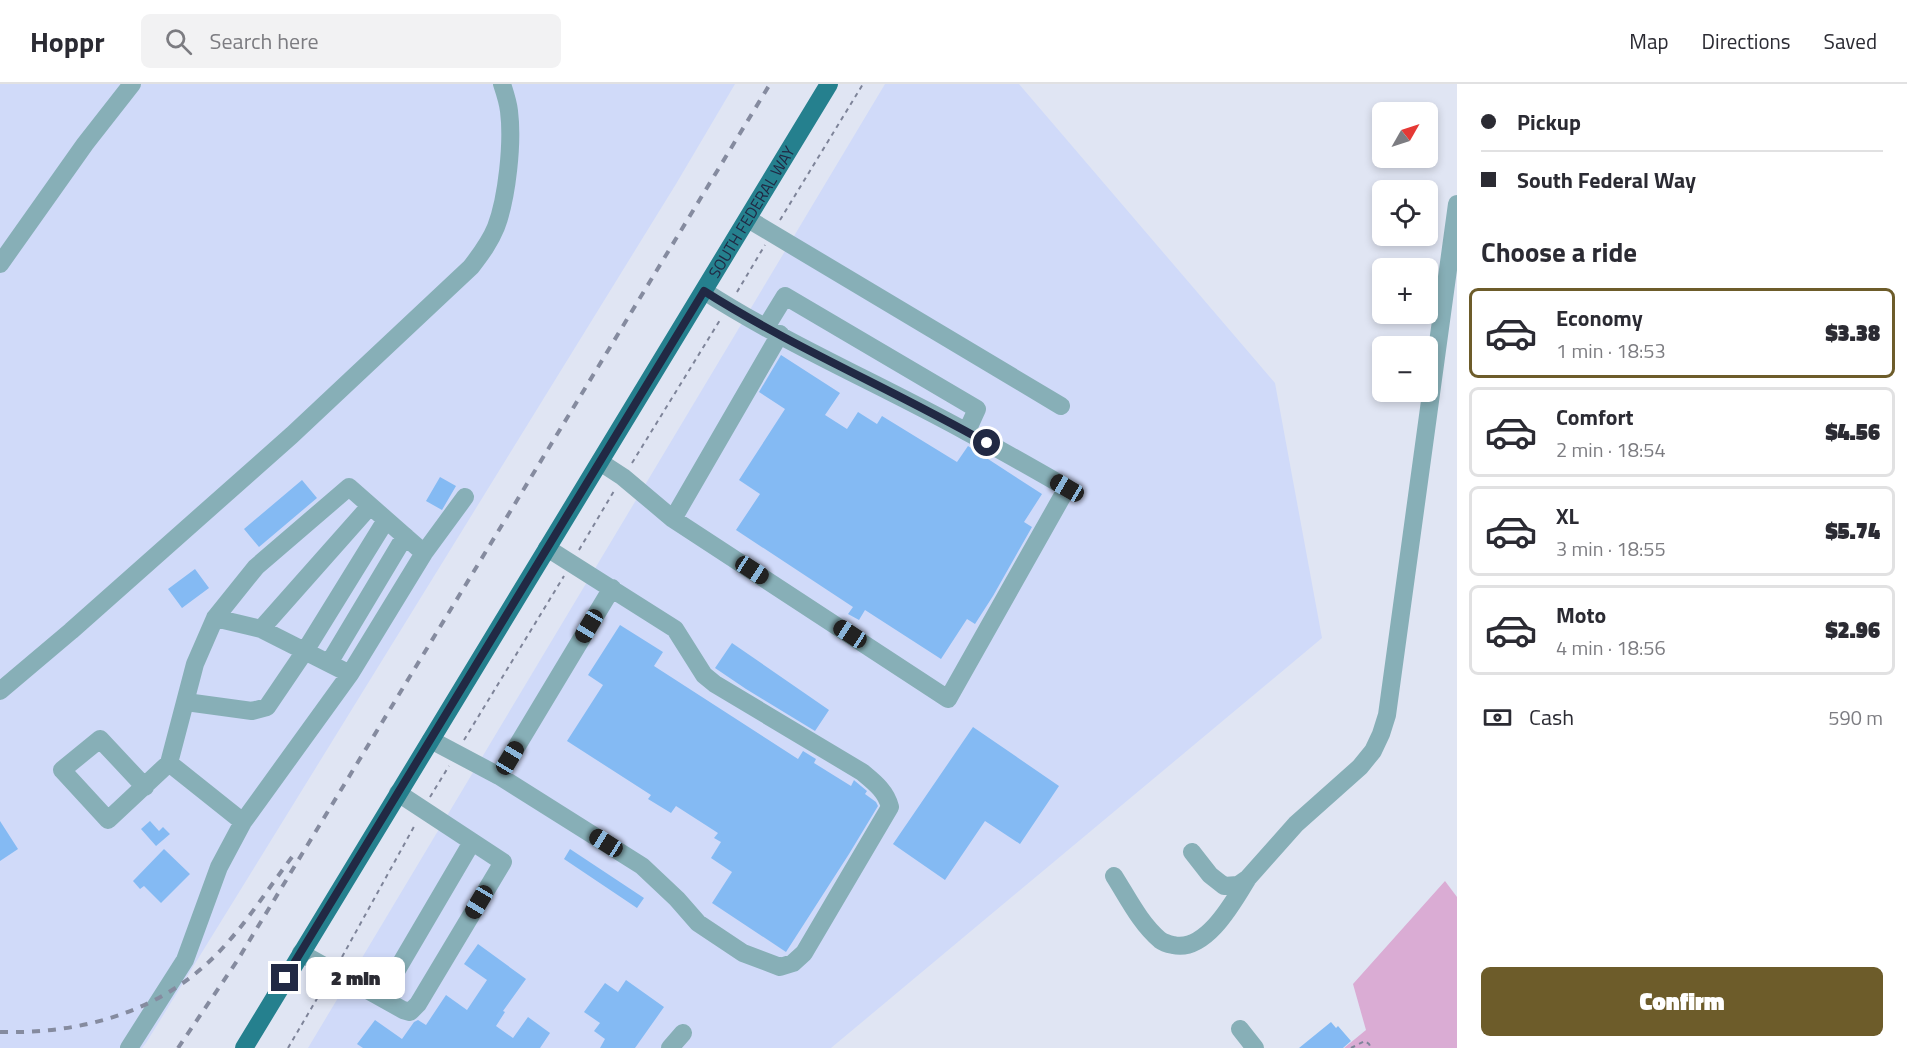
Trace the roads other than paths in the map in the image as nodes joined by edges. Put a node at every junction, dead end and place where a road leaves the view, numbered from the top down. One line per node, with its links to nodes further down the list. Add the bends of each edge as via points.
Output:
1 (132, 84): 6 (street)
2 (502, 84): 25 (street, via 509,111 506,185 496,226 471,267 292,435)
3 (829, 84): 5 (main road, SOUTH FEDERAL WAY)
4 (1457, 204): 36 (street, via 1384,725 1373,751 1360,767 1296,824)
5 (748, 219): 7 (main road, SOUTH FEDERAL WAY); 9 (street)
6 (0, 264)
7 (704, 291): 8 (street); 11 (main road, SOUTH FEDERAL WAY)
8 (773, 330): 10 (street); 10 (street, via 785,296 977,409); 14 (street)
9 (1061, 406)
10 (967, 431): 14 (street, via 1067,488 948,699)
11 (600, 462): 14 (street); 17 (main road, SOUTH FEDERAL WAY)
12 (465, 497): 18 (street)
13 (370, 506): 15 (street); 20 (street, via 349,487 256,567); 21 (street)
14 (673, 519)
15 (387, 520): 16 (street); 22 (street)
16 (405, 536): 18 (street); 23 (street)
17 (548, 548): 19 (street); 27 (main road, SOUTH FEDERAL WAY)
18 (424, 553): 24 (street)
19 (612, 588): 29 (street); 29 (street, via 675,629 704,675 715,684 862,772 888,798 890,807 804,953 793,963 780,967 743,953 698,923 642,866)
20 (215, 618): 21 (street); 26 (street, via 195,664)
21 (261, 629): 22 (street)
22 (305, 651): 23 (street); 26 (street, via 267,707 252,711)
23 (329, 663): 24 (street)
24 (350, 674): 32 (street)
25 (0, 691)
26 (186, 702): 28 (street)
27 (431, 740): 29 (street); 31 (main road, SOUTH FEDERAL WAY)
28 (169, 763): 30 (street); 32 (street)
29 (499, 776)
30 (145, 787): 30 (street, via 108,820 62,770 100,739)
31 (398, 793): 33 (street); 37 (main road, SOUTH FEDERAL WAY)
32 (243, 822): 42 (street, via 219,867 184,960)
33 (472, 842): 38 (street); 38 (street, via 503,862 418,1004 410,1012 403,1011)
34 (1192, 852): 36 (street, via 1224,886 1238,885)
35 (1114, 876): 36 (street, via 1143,922 1162,942 1178,946 1189,945 1206,935 1228,911)
36 (1248, 878)
37 (301, 953): 38 (street); 41 (main road, SOUTH FEDERAL WAY)
38 (381, 997)
39 (1240, 1029): 44 (street)
40 (683, 1032): 43 (street)
41 (249, 1046)
42 (129, 1048)
43 (670, 1048)
44 (1255, 1048)

